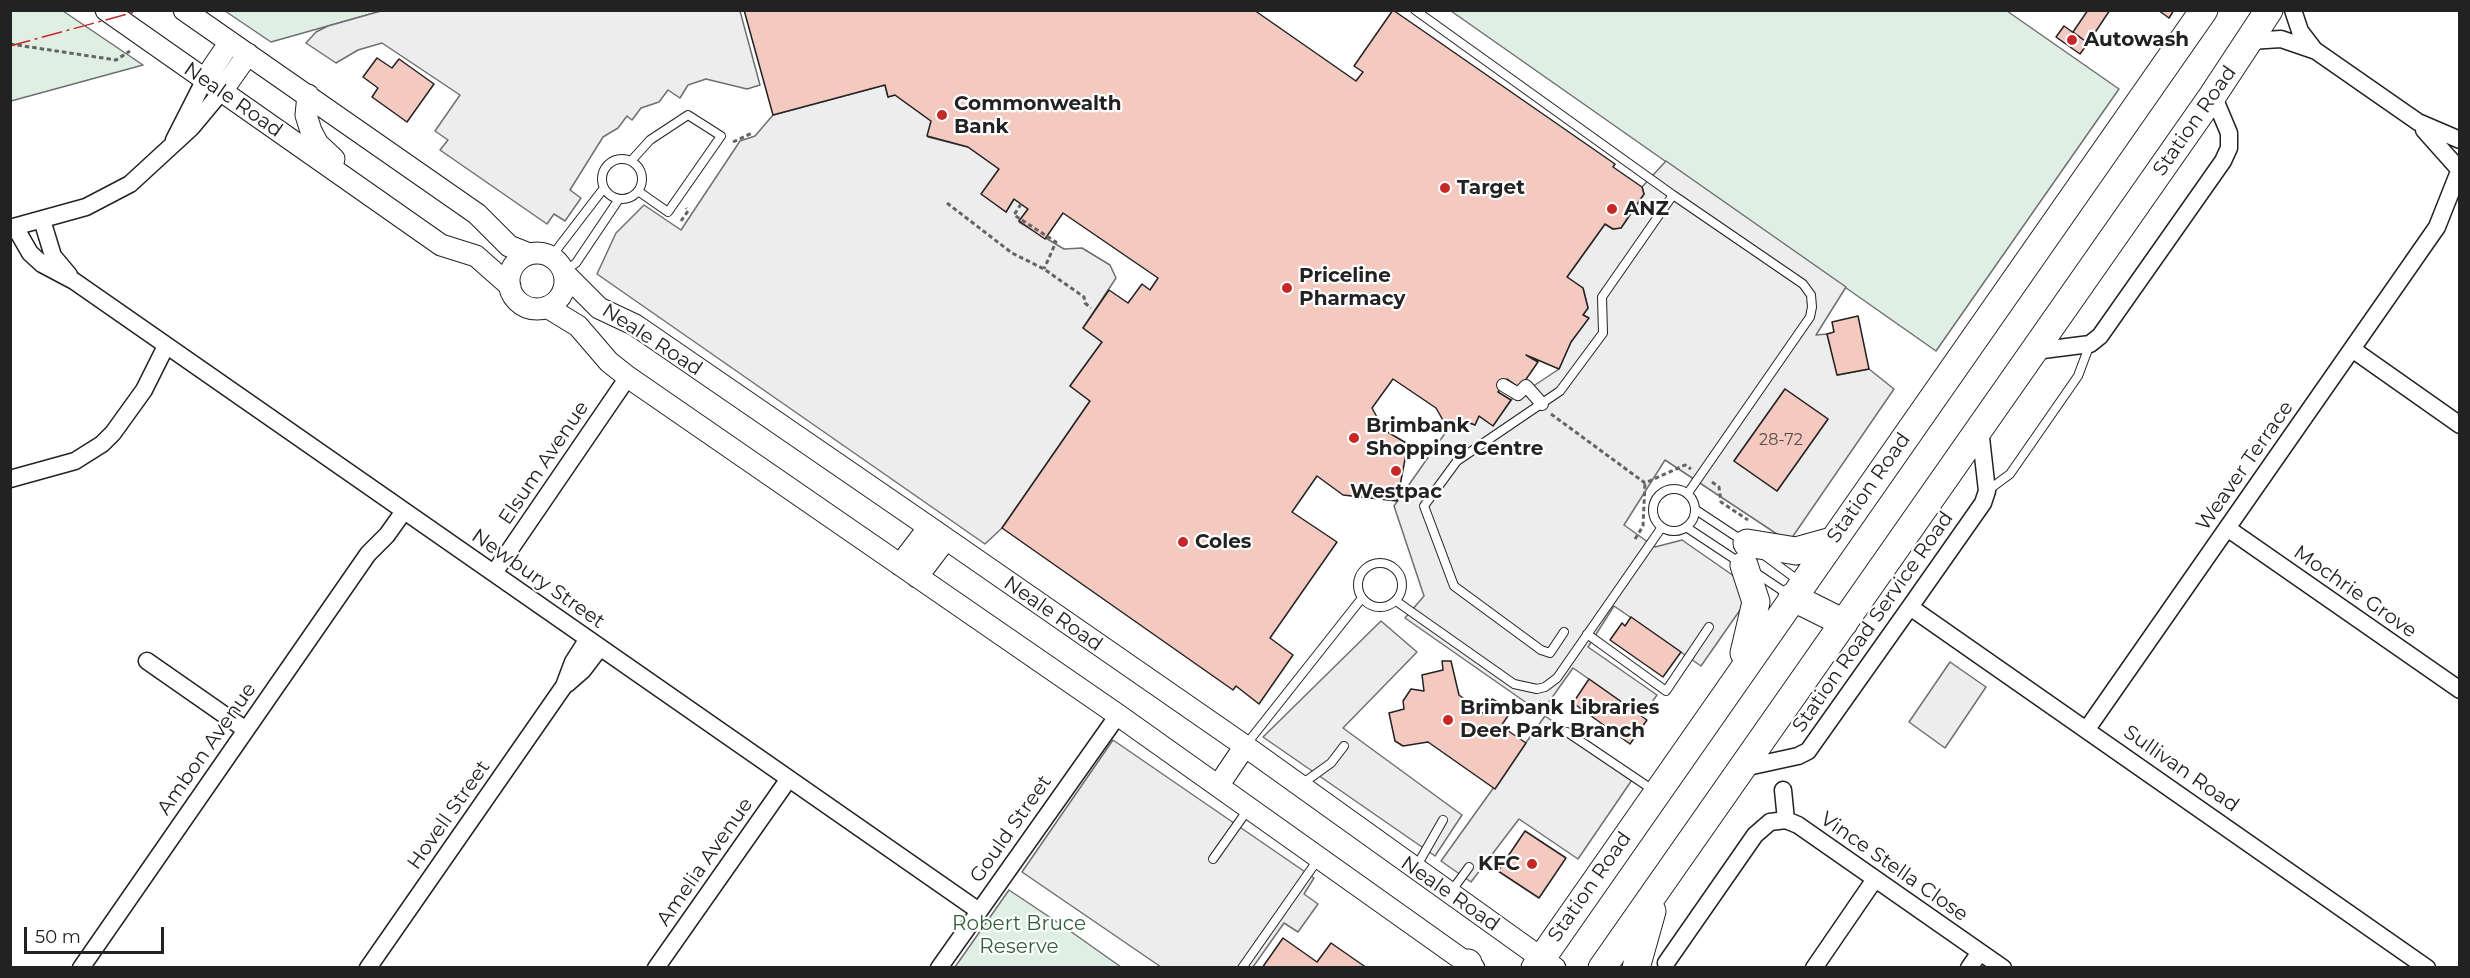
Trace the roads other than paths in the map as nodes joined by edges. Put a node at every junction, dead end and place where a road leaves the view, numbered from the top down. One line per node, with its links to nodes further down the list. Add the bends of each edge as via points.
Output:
1 (106, 10): 11 (street, Neale Road)
2 (184, 10): 8 (street)
3 (1415, 10): 20 (lane)
4 (2204, 10): 50 (main road, Station Road)
5 (2269, 10): 7 (main road, Station Road)
6 (2293, 10): 9 (street, via 2300,31)
7 (2250, 41): 9 (street, via 2281,39); 13 (main road, Station Road)
8 (230, 42): 10 (street); 11 (street)
9 (2316, 51): 14 (street)
10 (248, 54): 11 (street); 12 (street)
11 (213, 86): 23 (street, Neale Road); 24 (street, via 171,146 147,171 107,197)
12 (308, 95): 23 (street, via 306,115 318,144); 27 (street, via 477,214 509,246)
13 (2213, 95): 32 (street, Station Road Service Road, via 2229,133 2229,148 2223,161 2100,336); 35 (main road, Station Road)
14 (2418, 122): 15 (street); 17 (street)
15 (2460, 140)
16 (631, 161): 18 (lane, via 615,160 607,165 602,176); 19 (lane, via 641,174); 19 (lane, via 665,128 687,115 721,136 668,212)
17 (2459, 168): 26 (street, Weaver Terrace)
18 (604, 188): 21 (lane); 28 (lane)
19 (638, 192): 21 (lane)
20 (1673, 195): 38 (lane, via 1602,297 1603,333 1560,391); 43 (lane, via 1803,284 1812,300 1809,317)
21 (619, 199): 28 (lane, via 576,262)
22 (2460, 206): 26 (street, Weaver Terrace)
23 (402, 219): 30 (street, Neale Road, via 447,248 476,256)
24 (42, 220): 25 (street); 29 (street, Newbury Street, via 54,256)
25 (13, 227): 29 (street, Newbury Street, via 30,254 55,273)
26 (2437, 227): 34 (street, Weaver Terrace)
27 (529, 254): 28 (street, via 543,254); 30 (street, via 512,268)
28 (560, 267): 31 (street, via 562,294); 49 (street, Neale Road, via 599,308 643,331)
29 (74, 280): 33 (street, Newbury Street)
30 (510, 286): 31 (street, via 515,298 525,306)
31 (547, 307): 36 (street, Neale Road, via 578,326 609,362)
32 (2090, 344): 35 (street); 42 (lane, Station Road Service Road, via 2078,376 2024,454 2006,479)
33 (172, 349): 41 (street, via 113,433 89,454); 44 (street, Newbury Street)
34 (2352, 350): 39 (street); 48 (street, Weaver Terrace)
35 (2034, 351): 40 (main road, Station Road)
36 (628, 376): 52 (street, Neale Road); 53 (street, Elsum Avenue)
37 (1503, 385): 38 (street, via 1518,394 1526,386)
38 (1542, 404): 60 (lane, via 1457,461 1424,506 1454,586 1541,650 1550,653)
39 (2460, 425)
40 (1980, 429): 42 (street); 58 (main road, Station Road)
41 (10, 479)
42 (1987, 491): 57 (street, Station Road Service Road)
43 (1688, 493): 45 (lane); 46 (lane, via 1668,489 1657,497 1654,516)
44 (400, 508): 53 (street, Newbury Street); 68 (street, Ambon Avenue, via 379,530 368,554)
45 (1696, 510): 47 (lane, via 1692,523); 51 (lane)
46 (1662, 527): 47 (lane, via 1674,531); 61 (lane)
47 (1686, 527): 51 (lane)
48 (2227, 528): 65 (street, Mochrie Grove); 67 (street, Weaver Terrace)
49 (937, 533): 52 (street); 70 (street, Neale Road)
50 (1832, 541): 51 (main road, via 1796,551); 54 (main road, Station Road)
51 (1749, 544): 54 (lane); 54 (lane); 64 (main road, via 1756,602)
52 (909, 571): 66 (street, Neale Road)
53 (494, 573): 62 (street, Newbury Street)
54 (1797, 590): 58 (main road); 64 (main road, Station Road)
55 (1362, 598): 56 (lane, via 1375,607); 56 (lane, via 1358,592 1359,578 1367,567 1381,563 1399,574 1402,588); 70 (lane)
56 (1396, 601): 61 (lane, via 1505,678 1526,687 1545,687 1557,678)
57 (1910, 607): 67 (street, Sullivan Road); 72 (street, Station Road Service Road, via 1808,751)
58 (1844, 623): 72 (main road, Station Road)
59 (1709, 627): 61 (lane, via 1666,691)
60 (1564, 632)
61 (1587, 634)
62 (593, 644): 73 (street, Newbury Street); 94 (street, Hovell Street, via 573,662 564,686)
63 (147, 662): 68 (street)
64 (1738, 674): 77 (main road, Station Road)
65 (2460, 690)
66 (1118, 715): 74 (street, Neale Road); 88 (street, Gould Street)
67 (2087, 729): 103 (street, Sullivan Road)
68 (246, 730): 93 (street, Ambon Avenue)
69 (1567, 732): 77 (lane)
70 (1245, 746): 74 (street); 75 (street, Neale Road)
71 (1344, 746): 75 (lane, via 1331,763)
72 (1743, 768): 85 (main road, Station Road)
73 (788, 780): 88 (street, Newbury Street); 95 (street, Amelia Avenue)
74 (1218, 786): 78 (street, Neale Road)
75 (1299, 786): 84 (street, Neale Road)
76 (1783, 790): 80 (street)
77 (1656, 792): 91 (main road, Station Road)
78 (1250, 808): 81 (street, Neale Road); 82 (lane)
79 (1443, 820): 84 (lane)
80 (1786, 820): 86 (street, Vince Stella Close); 90 (street, via 1770,822 1755,835)
81 (1319, 857): 92 (street, Neale Road); 97 (lane)
82 (1213, 859)
83 (1469, 867): 87 (lane)
84 (1415, 869): 87 (street, Neale Road)
85 (1666, 879): 98 (main road, Station Road); 99 (main road, via 1648,922)
86 (1875, 879): 89 (street, Vince Stella Close); 100 (street)
87 (1449, 894): 91 (street, Neale Road)
88 (979, 911): 96 (street, Gould Street)
89 (1980, 952): 101 (street); 102 (street, Vince Stella Close)
90 (1666, 963)
91 (1544, 964)
92 (1470, 966)
93 (81, 968)
94 (368, 968)
95 (656, 968)
96 (939, 968)
97 (1242, 968)
98 (1602, 968)
99 (1636, 968)
100 (1814, 968)
101 (1969, 968)
102 (2002, 968)
103 (2427, 968)

